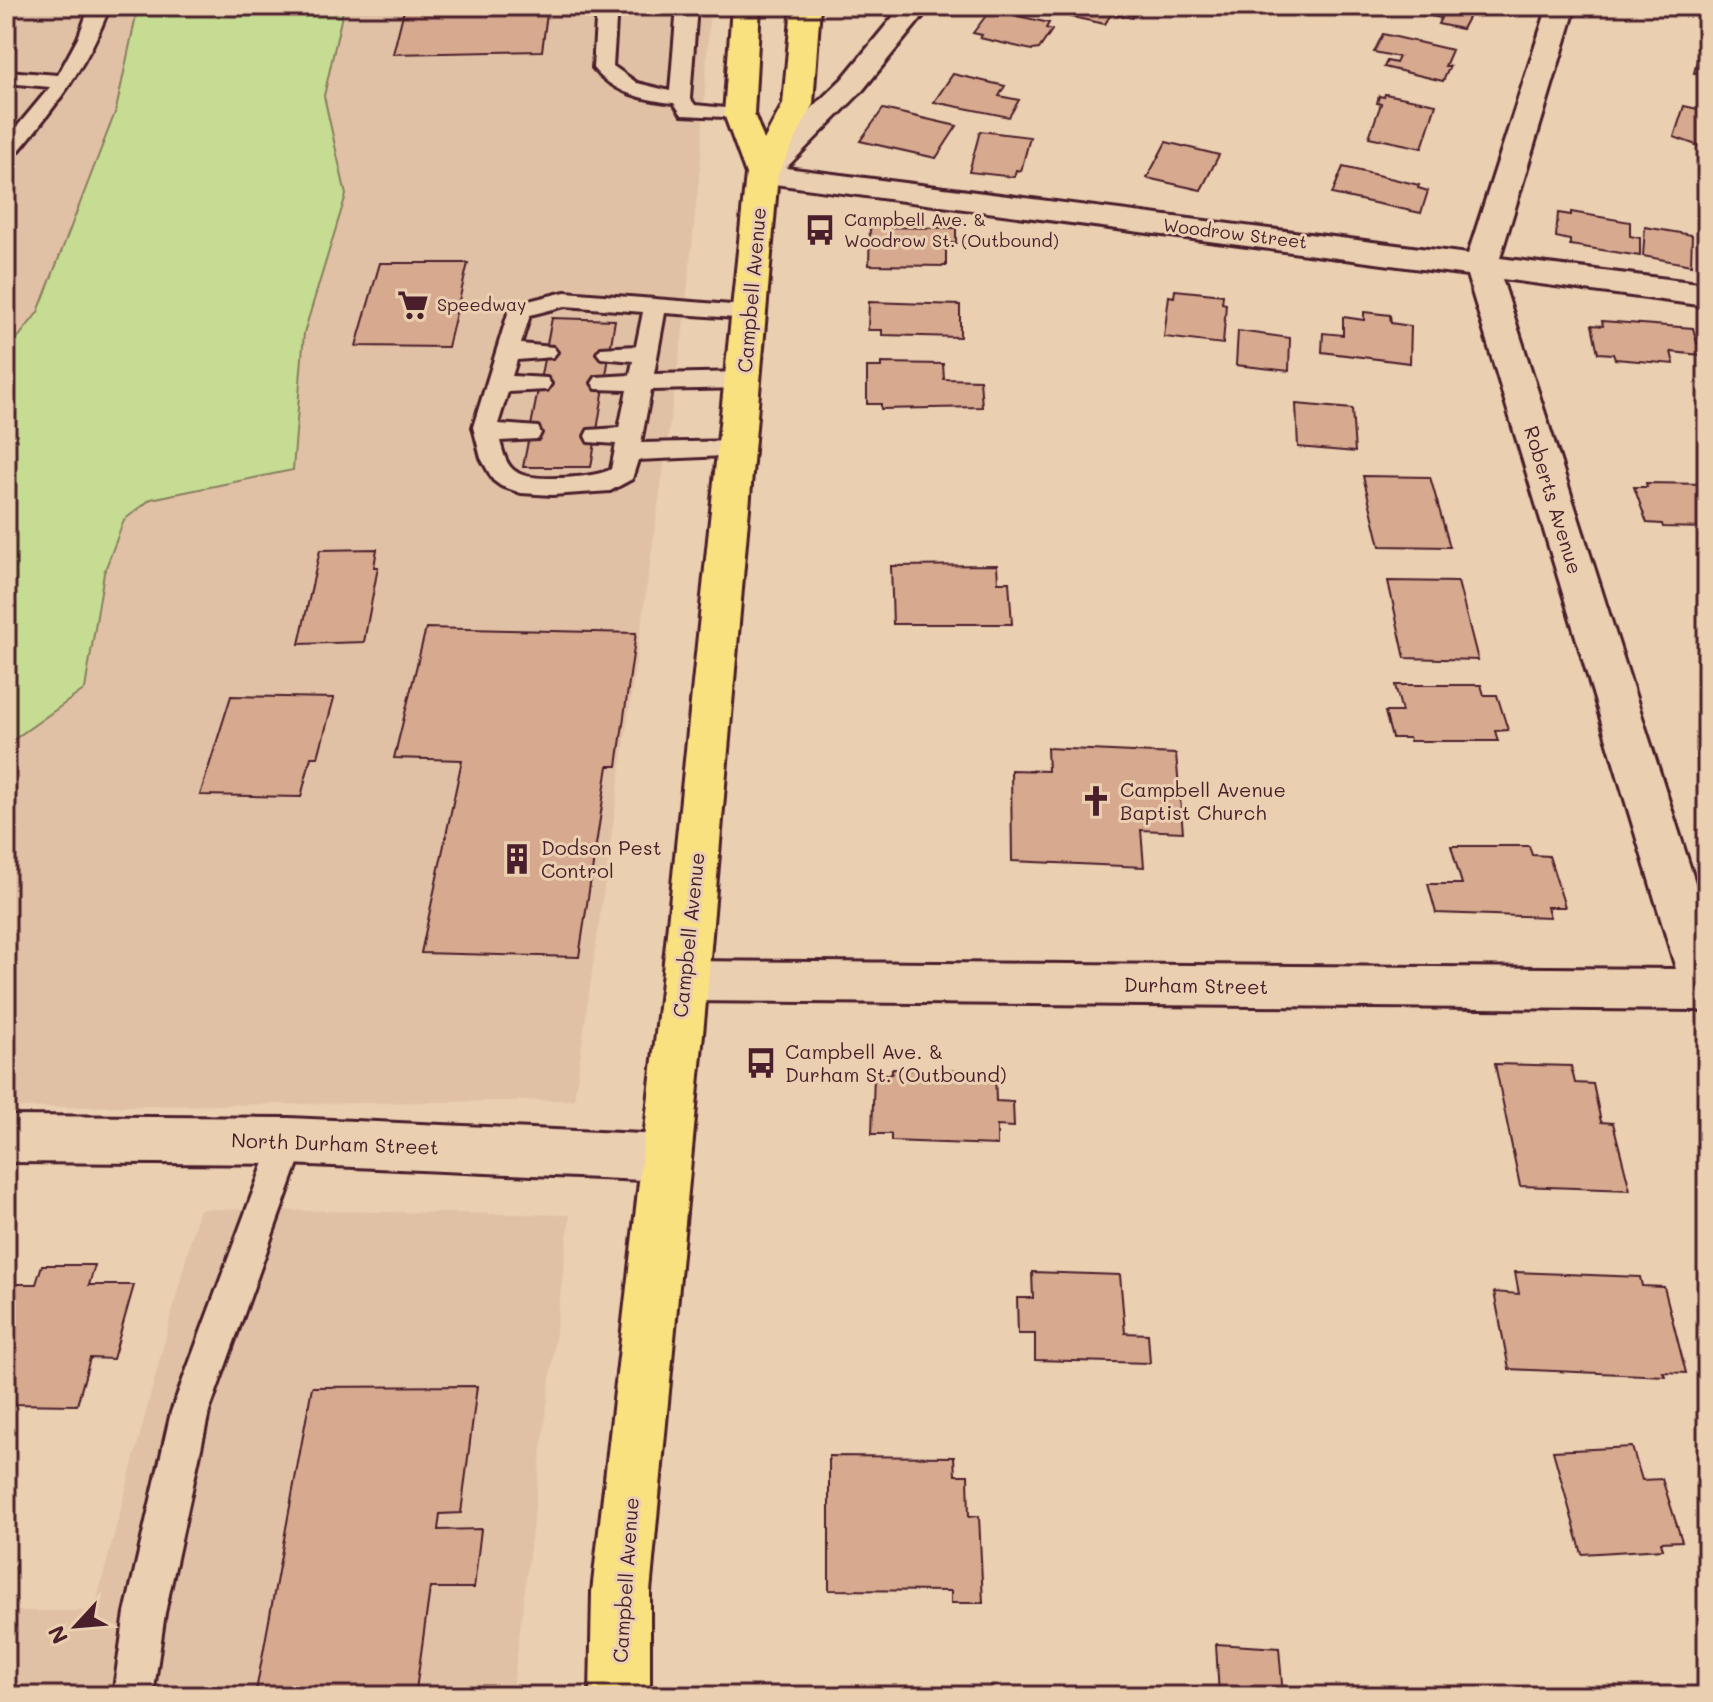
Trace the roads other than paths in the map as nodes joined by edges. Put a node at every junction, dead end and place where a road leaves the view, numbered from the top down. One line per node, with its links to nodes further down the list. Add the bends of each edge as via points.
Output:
1 (100, 6): 9 (lane)
2 (607, 6): 10 (lane, via 603,68 641,94)
3 (687, 6): 10 (lane)
4 (746, 6): 11 (main road, Campbell Avenue)
5 (806, 6): 13 (main road, Campbell Avenue, via 798,104)
6 (917, 6): 13 (street, via 852,85)
7 (1562, 6): 14 (street)
8 (6, 77): 9 (lane)
9 (64, 82): 12 (lane)
10 (680, 98): 11 (lane, via 689,111)
11 (739, 114): 13 (main road, Campbell Avenue)
12 (6, 154)
13 (762, 174): 14 (street, Woodrow Street); 17 (main road, Campbell Avenue)
14 (1481, 266): 15 (street, Woodrow Street); 33 (street, Roberts Avenue)
15 (1707, 295)
16 (655, 307): 17 (lane); 18 (lane, via 565,299 539,303 520,310); 21 (lane)
17 (749, 312): 22 (main road, Campbell Avenue)
18 (508, 352): 19 (lane); 25 (lane)
19 (545, 352)
20 (609, 353): 21 (lane)
21 (645, 354): 24 (lane)
22 (744, 380): 24 (lane); 31 (main road, Campbell Avenue)
23 (604, 383): 24 (lane)
24 (639, 383): 30 (lane)
25 (498, 384): 26 (lane); 27 (lane)
26 (539, 384)
27 (486, 432): 28 (lane); 30 (lane, via 503,477 518,486 610,482 623,473)
28 (529, 433)
29 (597, 436): 30 (lane)
30 (628, 444): 31 (lane)
31 (737, 449): 32 (main road, Campbell Avenue)
32 (685, 981): 33 (street, Durham Street); 36 (main road, Campbell Avenue)
33 (1707, 991)
34 (6, 1139): 35 (street, North Durham Street)
35 (289, 1141): 36 (street, North Durham Street); 37 (lane, via 190,1412 145,1613)
36 (665, 1158): 38 (main road, Campbell Avenue, via 621,1592)
37 (133, 1696)
38 (620, 1696)

